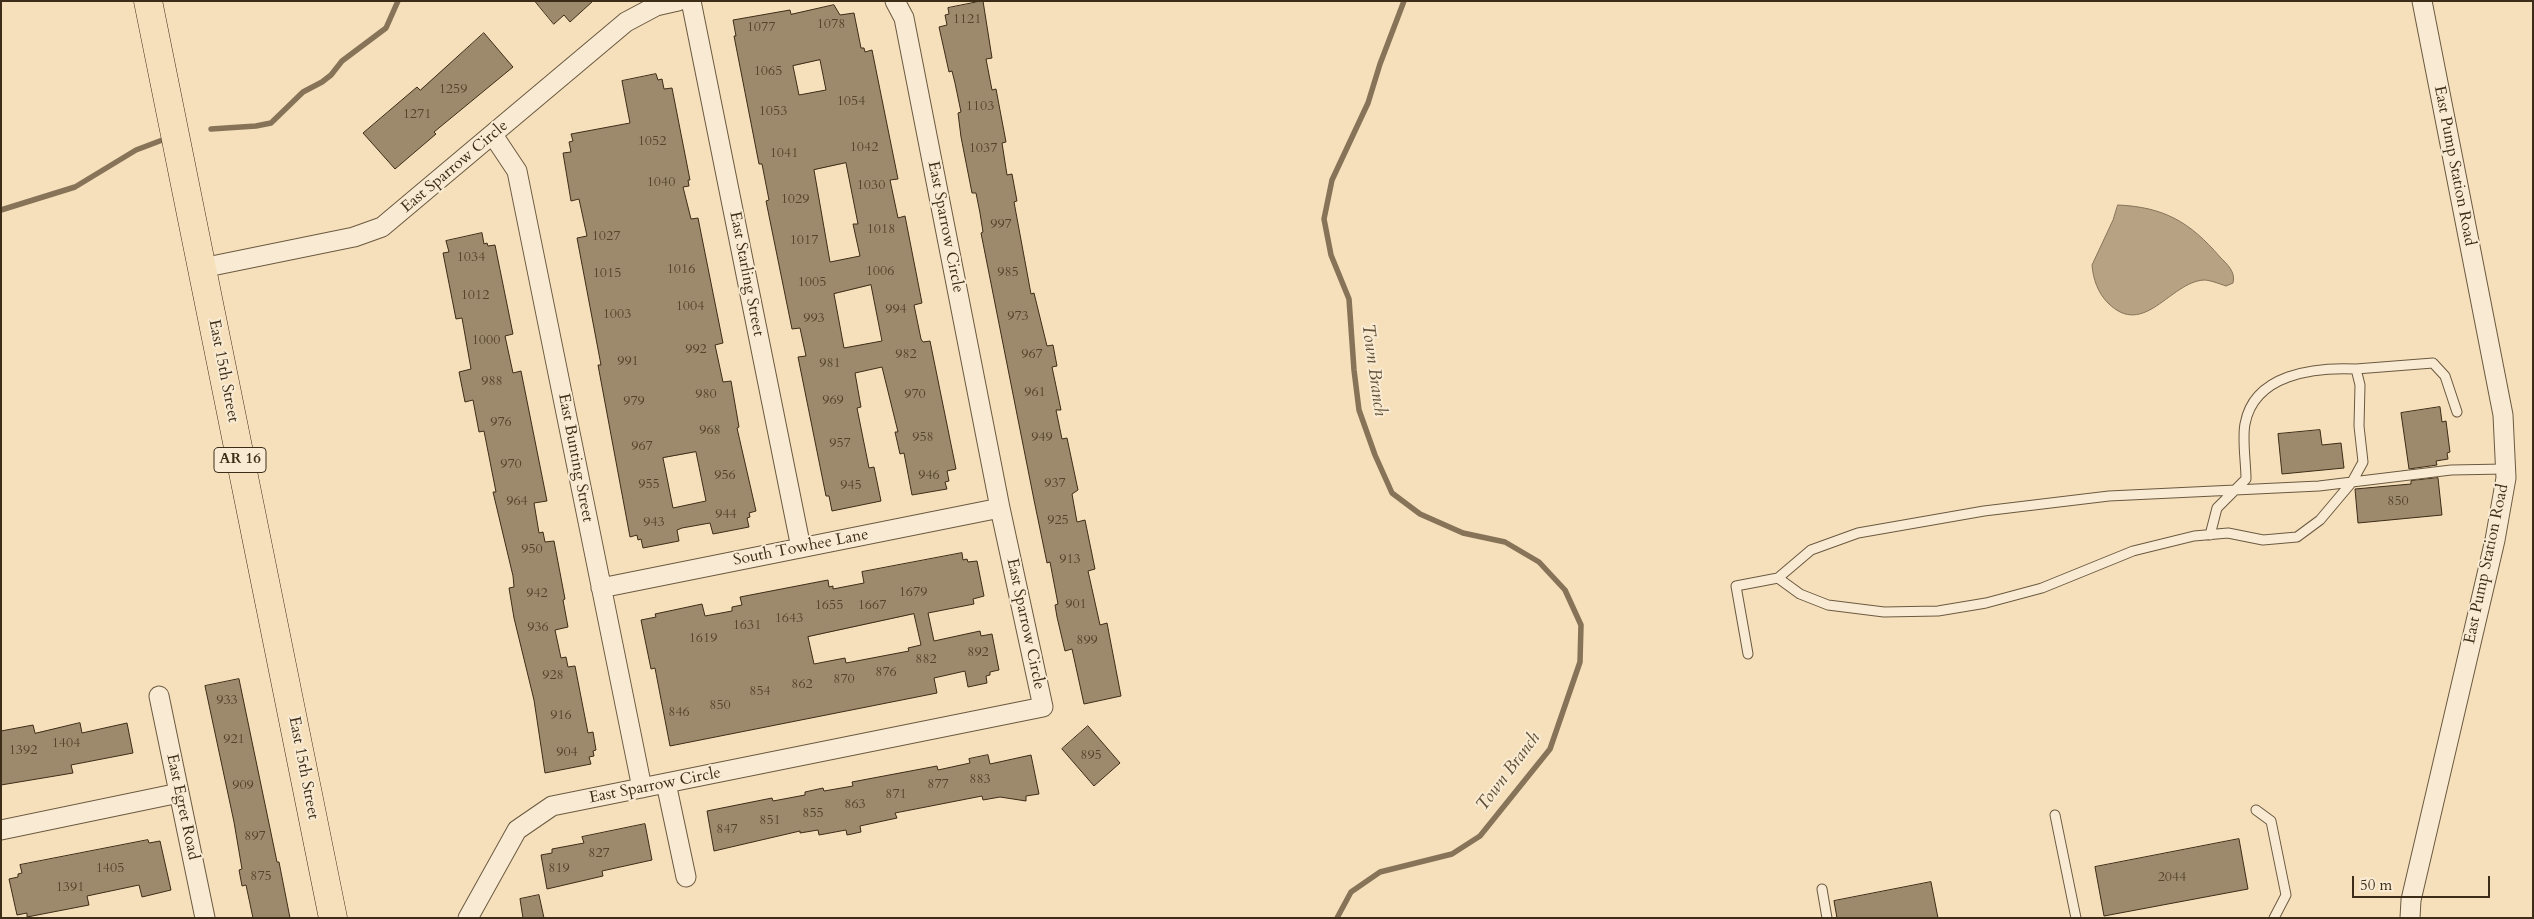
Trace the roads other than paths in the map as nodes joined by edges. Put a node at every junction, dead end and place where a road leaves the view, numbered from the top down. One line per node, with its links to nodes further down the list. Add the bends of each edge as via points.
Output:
1 (148, 1): 7 (main road, East 15th Street / AR 16)
2 (678, 1): 6 (street, East Sparrow Circle, via 656,6 626,22)
3 (691, 1): 15 (street, East Starling Street)
4 (895, 1): 13 (street, East Sparrow Circle, via 904,18)
5 (2422, 1): 10 (street, East Pump Station Road, via 2503,416)
6 (493, 135): 7 (street, East Sparrow Circle, via 382,227 354,237); 17 (street, East Bunting Street, via 517,171)
7 (202, 268): 29 (main road, East 15th Street / AR 16)
8 (2356, 369): 9 (lane, via 2433,363 2445,376); 11 (lane, via 2360,385 2359,426 2363,462); 12 (lane, via 2296,373 2266,389 2250,408 2245,426 2246,479)
9 (2457, 412)
10 (2505, 469): 11 (lane, via 2451,470); 34 (street, East Pump Station Road, via 2494,540)
11 (2352, 482): 12 (lane); 14 (lane, via 2320,520 2297,537 2263,540 2228,533)
12 (2232, 490): 14 (lane, via 2217,508); 16 (lane, via 2109,496 1984,511 1858,533 1811,550)
13 (1000, 508): 15 (street, South Towhee Lane); 20 (street, East Sparrow Circle, via 1043,707)
14 (2210, 534): 16 (lane, via 2133,551 2042,588 1986,604 1938,611 1884,612 1828,605 1800,594)
15 (801, 548): 17 (street, South Towhee Lane)
16 (1778, 578): 18 (lane, via 1736,586)
17 (602, 588): 21 (street, East Bunting Street)
18 (1748, 654)
19 (159, 696): 22 (street, East Egret Road)
20 (666, 783): 21 (street, East Sparrow Circle); 26 (street)
21 (642, 788): 30 (street, East Sparrow Circle, via 552,806 517,830)
22 (179, 794): 25 (street); 28 (street, East Egret Road)
23 (2256, 810): 33 (lane, via 2271,821 2281,860 2286,895)
24 (2055, 815): 32 (lane)
25 (1, 830)
26 (686, 877)
27 (1822, 889): 31 (lane)
28 (205, 918)
29 (333, 918)
30 (468, 918)
31 (1827, 918)
32 (2076, 918)
33 (2274, 918)
34 (2410, 918)

